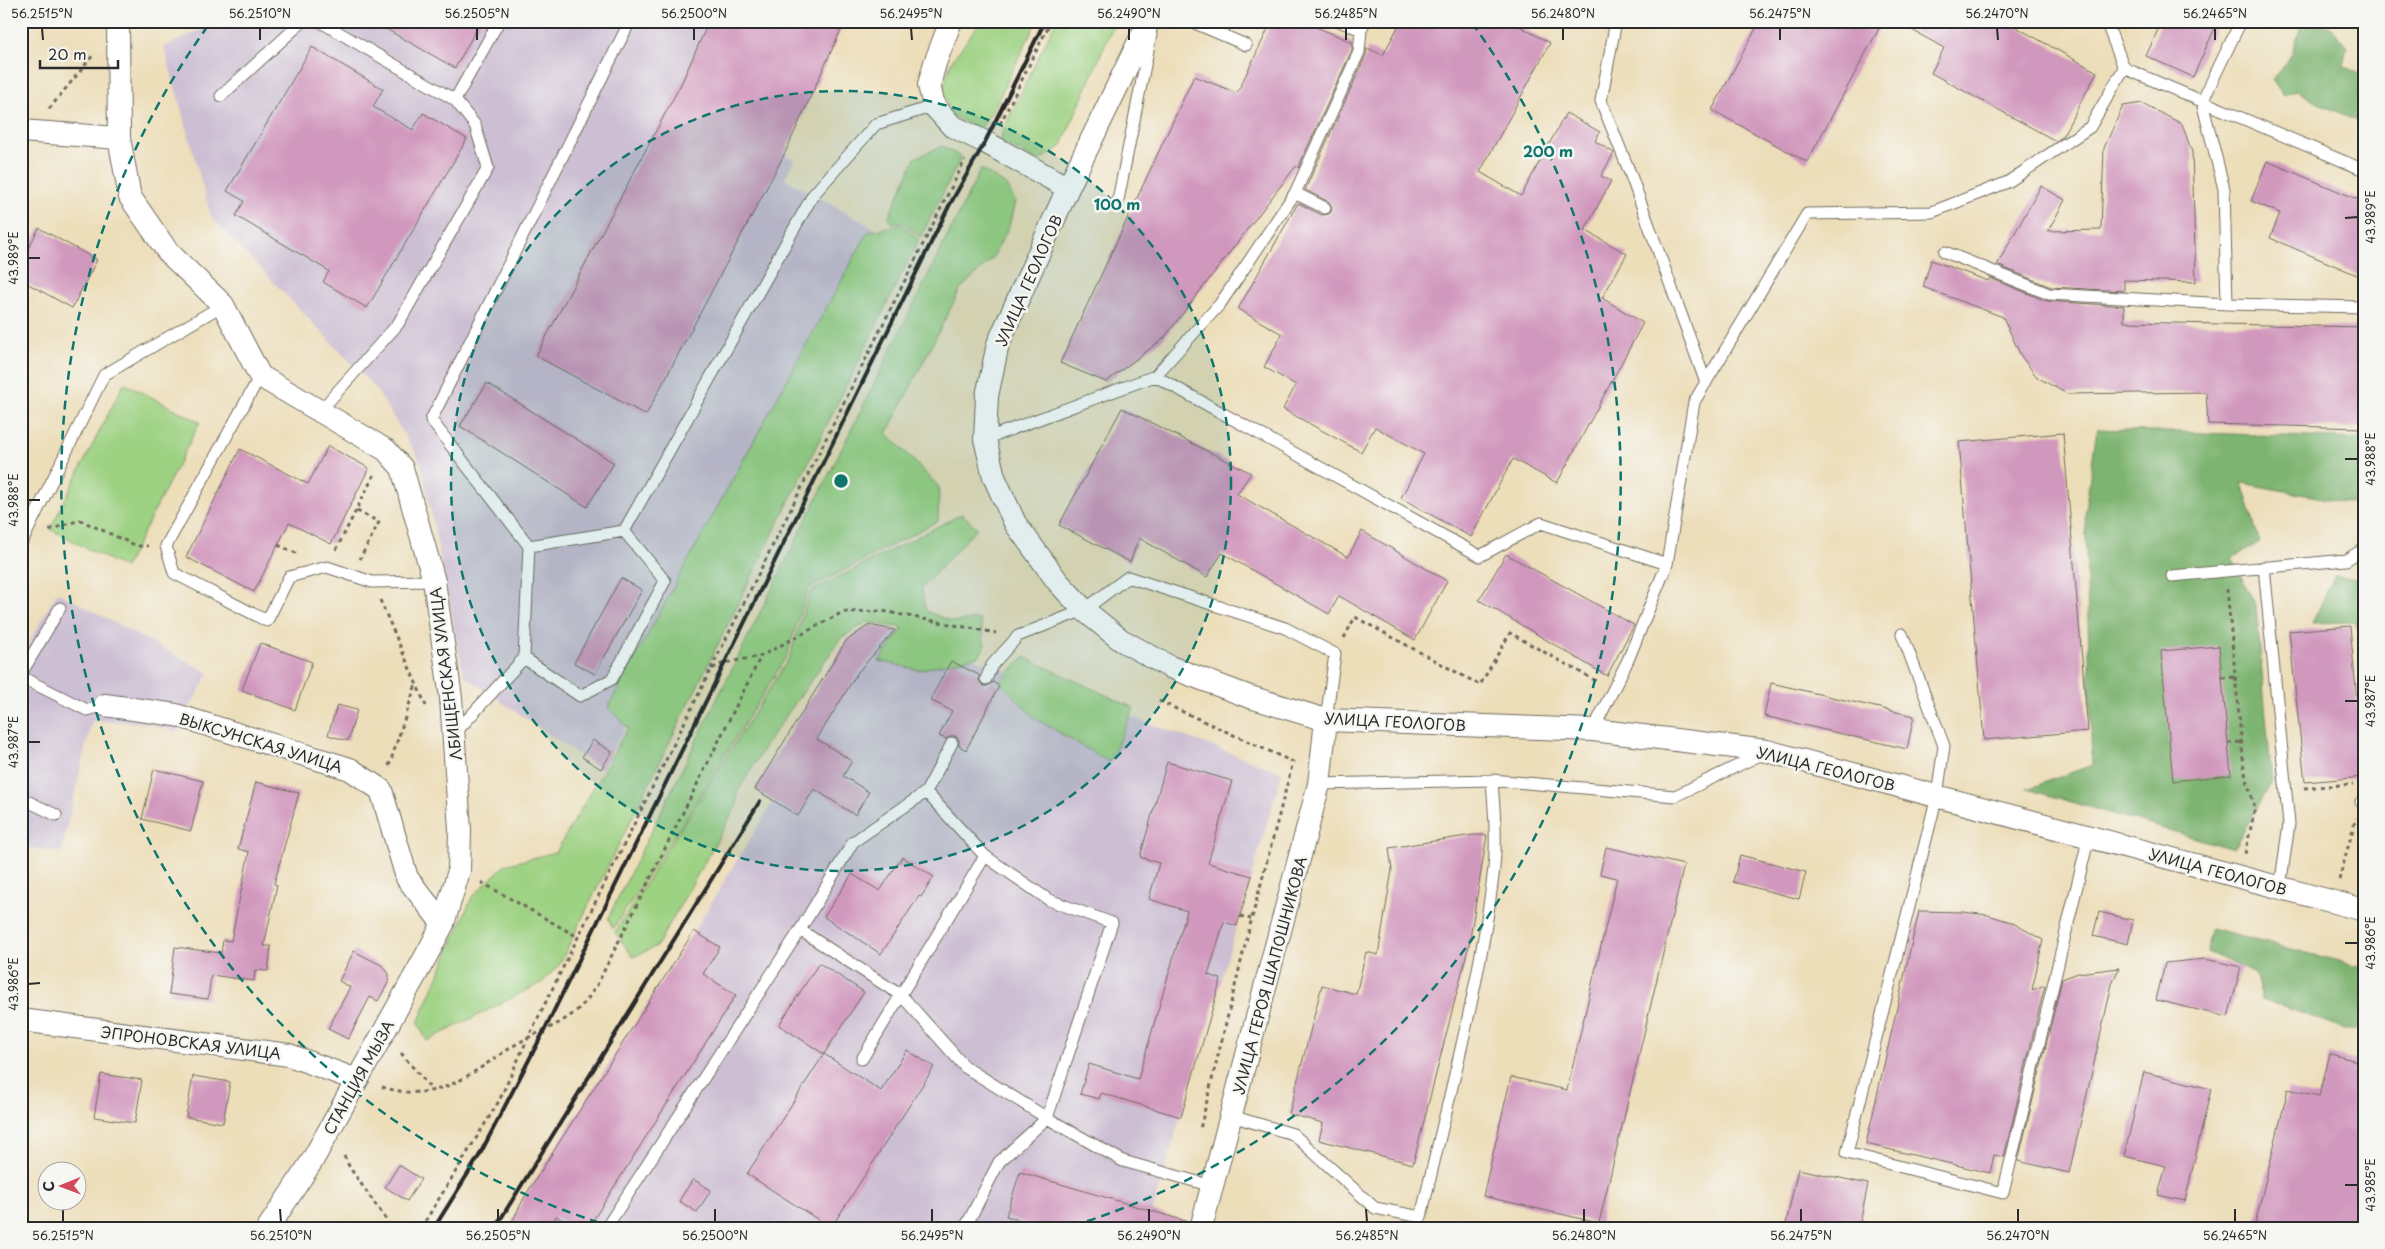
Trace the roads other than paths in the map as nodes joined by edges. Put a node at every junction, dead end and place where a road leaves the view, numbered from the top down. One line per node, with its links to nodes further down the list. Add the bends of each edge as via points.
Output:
1 (303, 21): 17 (lane)
2 (319, 21): 18 (lane)
3 (499, 21): 18 (lane)
4 (630, 21): 39 (lane, via 431,420)
5 (951, 21): 20 (street, via 929,85)
6 (1149, 21): 24 (street, УЛИЦА ГЕОЛОГОВ)
7 (1153, 21): 26 (lane)
8 (1190, 21): 15 (lane)
9 (1339, 21): 14 (lane)
10 (1616, 21): 34 (lane, via 1601,101)
11 (2106, 21): 16 (lane)
12 (2241, 21): 19 (lane)
13 (118, 23): 22 (street)
14 (1363, 26): 25 (lane, via 1359,52)
15 (1246, 45)
16 (2124, 68): 19 (lane); 34 (lane, via 2090,127 2008,182 1932,212 1807,214)
17 (221, 96)
18 (455, 100): 35 (lane, via 475,125 488,168 398,324)
19 (2202, 102): 23 (lane); 29 (lane, via 2224,189)
20 (934, 106): 24 (street, via 952,126); 37 (lane, via 876,124 813,195)
21 (26, 131): 22 (street)
22 (119, 138): 30 (street, via 130,197 168,252)
23 (2364, 170)
24 (1068, 188): 36 (street, УЛИЦА ГЕОЛОГОВ, via 998,344 987,396)
25 (1295, 193): 27 (lane); 33 (lane, via 1220,304)
26 (1117, 205)
27 (1325, 208)
28 (1945, 252): 29 (lane, via 2050,294)
29 (2227, 304): 31 (lane)
30 (223, 305): 32 (street); 38 (lane, via 104,375)
31 (2364, 308)
32 (260, 376): 35 (street, ЛБИЩЕНСКАЯ УЛИЦА); 44 (lane, via 166,546 174,572 266,621 289,576 327,567 372,582)
33 (1155, 376): 36 (lane); 41 (lane, via 1480,556 1541,524)
34 (1706, 382): 41 (lane, via 1694,402)
35 (320, 411): 44 (street, ЛБИЩЕНСКАЯ УЛИЦА, via 386,450 402,468)
36 (984, 439): 46 (street, УЛИЦА ГЕОЛОГОВ, via 994,477 1015,523 1058,582)
37 (624, 531): 39 (lane); 48 (lane, via 665,581 612,679 580,696)
38 (23, 540)
39 (529, 546): 48 (lane)
40 (2364, 549): 42 (lane, via 2346,560)
41 (1667, 564): 53 (lane, via 1628,660)
42 (2264, 567): 43 (lane); 65 (lane, via 2289,824)
43 (2172, 576)
44 (434, 581): 54 (street, ЛБИЩЕНСКАЯ УЛИЦА)
45 (60, 608): 49 (lane)
46 (1084, 610): 50 (lane, via 1018,636 992,665); 52 (street, УЛИЦА ГЕОЛОГОВ, via 1121,640 1170,667 1247,696); 52 (lane, via 1128,577 1286,628 1335,654)
47 (1902, 634): 60 (lane, via 1944,746)
48 (524, 658): 54 (lane)
49 (21, 675): 51 (lane, via 86,710)
50 (986, 678)
51 (105, 705): 67 (street, ВЫКСУНСКАЯ УЛИЦА, via 176,715 350,769 381,790 407,878)
52 (1326, 720): 53 (street, УЛИЦА ГЕОЛОГОВ); 58 (street, УЛИЦА ГЕРОЯ ШАПОШНИКОВА)
53 (1593, 730): 56 (street, УЛИЦА ГЕОЛОГОВ)
54 (454, 735): 67 (street, ЛБИЩЕНСКАЯ УЛИЦА, via 460,871)
55 (952, 742): 59 (lane)
56 (1767, 751): 57 (lane, via 1676,796); 60 (street, УЛИЦА ГЕОЛОГОВ)
57 (1492, 780): 58 (lane); 73 (lane, via 1494,867 1479,964 1421,1217 1375,1208 1292,1134)
58 (1319, 784): 73 (street, УЛИЦА ГЕРОЯ ШАПОШНИКОВА)
59 (926, 792): 64 (lane); 68 (lane, via 853,842)
60 (1937, 796): 63 (street, УЛИЦА ГЕОЛОГОВ); 63 (lane, via 1847,1153 2003,1193)
61 (21, 798): 62 (lane)
62 (56, 815)
63 (2089, 836): 65 (street, УЛИЦА ГЕОЛОГОВ)
64 (985, 856): 69 (lane); 74 (lane, via 1049,900 1112,923)
65 (2280, 887): 66 (street, УЛИЦА ГЕОЛОГОВ)
66 (2364, 910)
67 (443, 924): 72 (street, СТАНЦИЯ МЫЗА)
68 (800, 930): 69 (lane); 77 (lane)
69 (902, 996): 71 (lane); 74 (lane, via 965,1067)
70 (21, 1020): 72 (street, ЭПРОНОВСКАЯ УЛИЦА, via 289,1055)
71 (862, 1060)
72 (357, 1080): 76 (street, СТАНЦИЯ МЫЗА, via 312,1160)
73 (1231, 1116): 75 (street, УЛИЦА ГЕРОЯ ШАПОШНИКОВА)
74 (1047, 1118): 75 (lane, via 1123,1161); 78 (lane, via 999,1162)
75 (1212, 1186): 79 (street, УЛИЦА ГЕРОЯ ШАПОШНИКОВА)
76 (268, 1228)
77 (606, 1228)
78 (966, 1228)
79 (1201, 1228)

